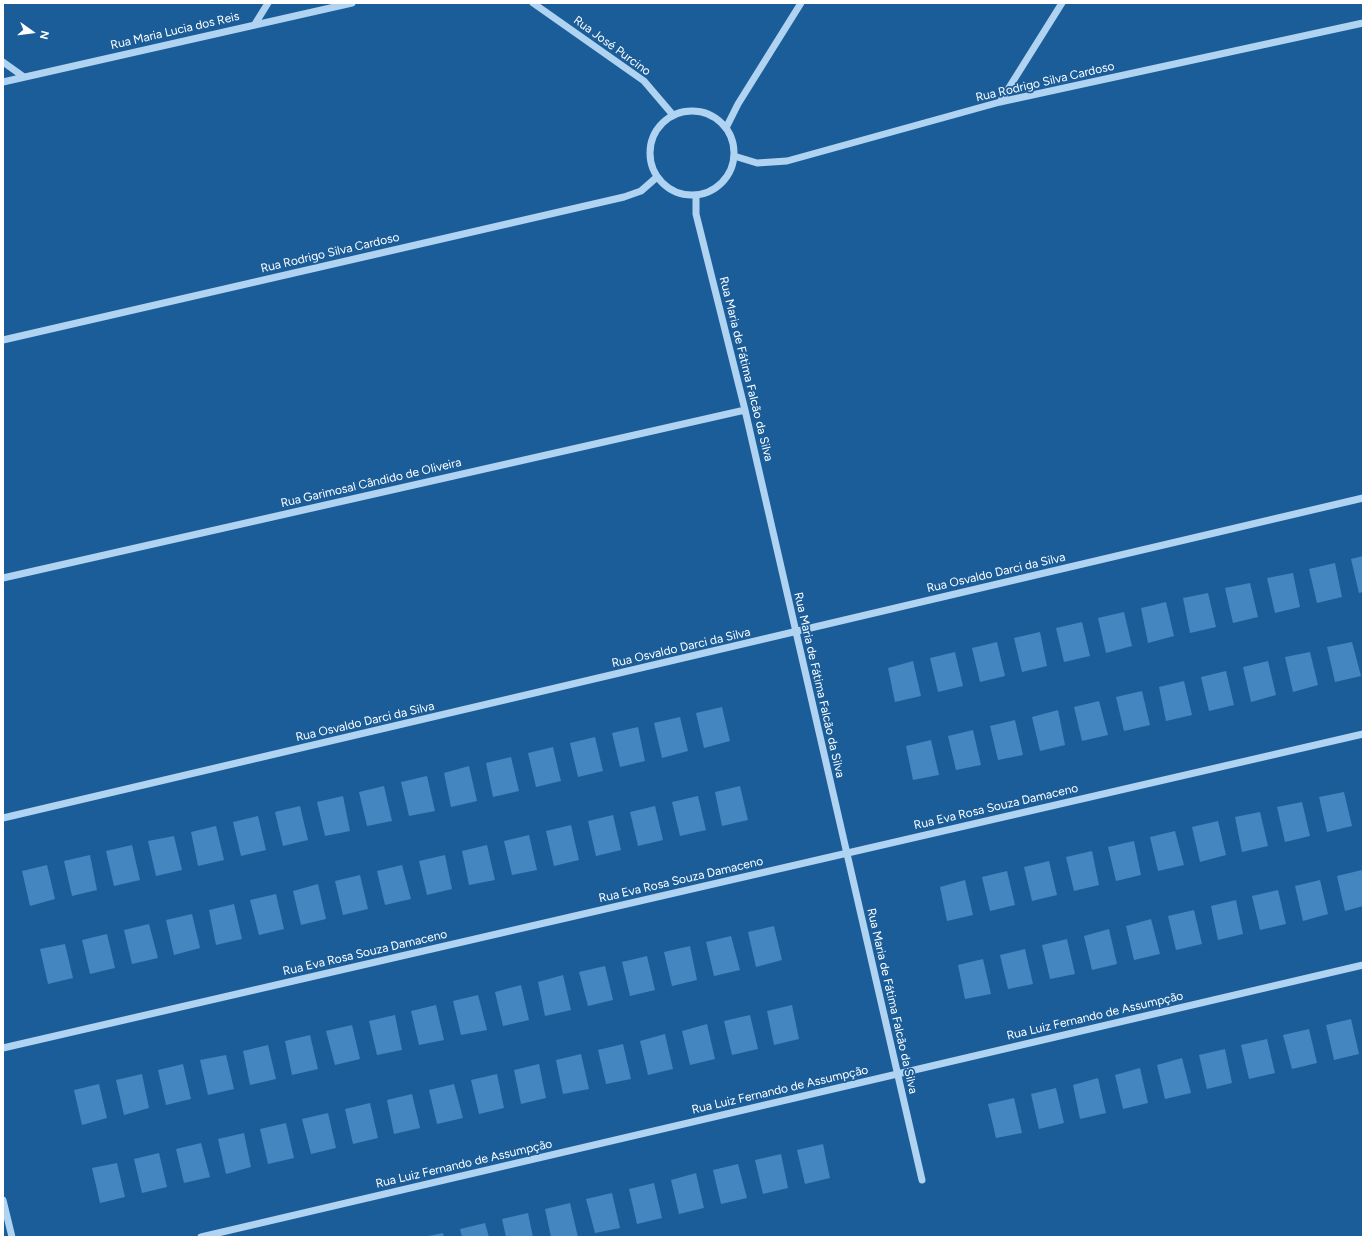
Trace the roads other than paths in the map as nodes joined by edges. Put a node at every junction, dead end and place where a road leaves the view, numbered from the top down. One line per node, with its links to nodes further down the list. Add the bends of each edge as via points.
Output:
1 (268, 3): 7 (street)
2 (352, 3): 7 (street, Rua Maria Lucia dos Reis)
3 (533, 3): 12 (street, Rua José Purcino, via 644,81)
4 (801, 3): 13 (street, via 738,104)
5 (1062, 3): 11 (street)
6 (1363, 23): 11 (street, Rua Rodrigo Silva Cardoso)
7 (255, 24): 9 (street, Rua Maria Lucia dos Reis)
8 (3, 62): 9 (street)
9 (24, 77): 10 (street, Rua Maria Lucia dos Reis)
10 (3, 82)
11 (1000, 102): 14 (street, Rua Rodrigo Silva Cardoso, via 787,161 757,163)
12 (673, 114): 13 (street, via 687,110 702,111 716,117); 15 (street, via 661,123 653,135 649,149 651,164)
13 (726, 128): 14 (street, via 732,141)
14 (734, 156): 16 (street, via 730,170 722,182 710,191)
15 (657, 177): 16 (street, via 674,191); 17 (street, Rua Rodrigo Silva Cardoso, via 641,191 624,197)
16 (696, 195): 18 (street, Rua Maria de Fátima Falcão da Silva, via 696,214)
17 (3, 340)
18 (745, 410): 20 (street, Rua Garimosal Cândido de Oliveira); 21 (street, Rua Maria de Fátima Falcão da Silva)
19 (1363, 498): 21 (street, Rua Osvaldo Darci da Silva)
20 (3, 578)
21 (796, 632): 23 (street, Rua Osvaldo Darci da Silva); 24 (street, Rua Maria de Fátima Falcão da Silva)
22 (1363, 734): 24 (street, Rua Eva Rosa Souza Damaceno)
23 (3, 818)
24 (847, 853): 26 (street, Rua Eva Rosa Souza Damaceno); 27 (street, Rua Maria de Fátima Falcão da Silva)
25 (1363, 965): 27 (street, Rua Luiz Fernando de Assumpção)
26 (3, 1048)
27 (898, 1074): 28 (street, Rua Maria de Fátima Falcão da Silva); 31 (street, Rua Luiz Fernando de Assumpção)
28 (922, 1180)
29 (3, 1200): 30 (street)
30 (12, 1237)
31 (201, 1237)

